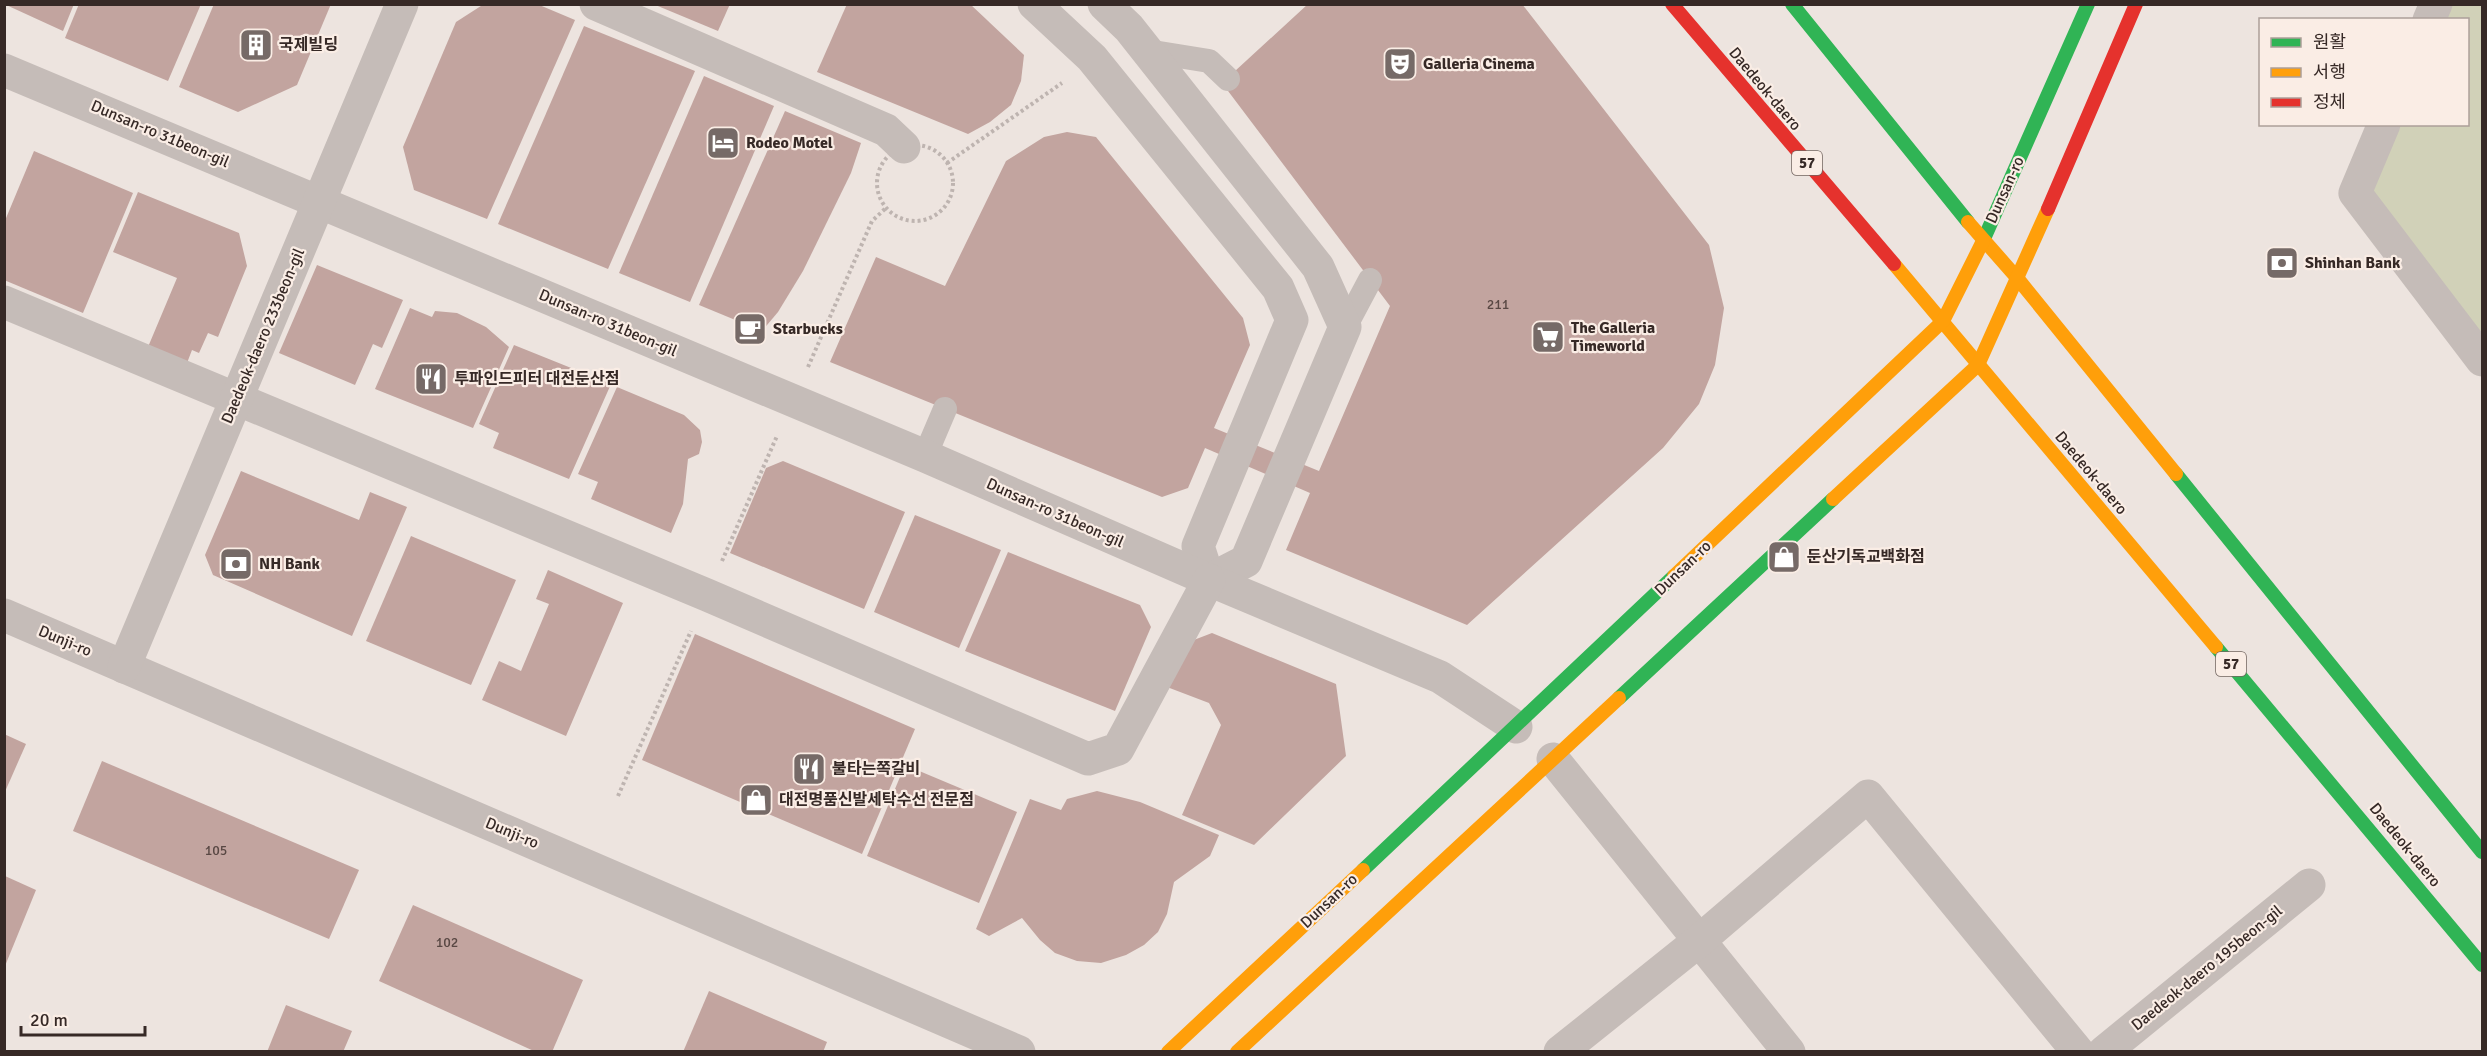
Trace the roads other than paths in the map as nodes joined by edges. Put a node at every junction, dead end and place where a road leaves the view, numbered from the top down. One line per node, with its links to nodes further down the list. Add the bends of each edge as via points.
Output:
1 (402, 4): 16 (street, Daedeok-daero 233beon-gil)
2 (596, 4): 15 (street, via 886,130)
3 (1034, 4): 28 (street, via 1092,58 1278,288 1292,320 1198,546)
4 (1104, 4): 11 (street)
5 (1672, 4): 21 (street, Daedeok-daero / 57)
6 (1792, 4): 17 (street)
7 (2088, 4): 17 (street, Dunsan-ro)
8 (2136, 4): 18 (street)
9 (2436, 4): 10 (street)
10 (2430, 18)
11 (1148, 51): 13 (lane, via 1209,61); 22 (street, via 1318,267)
12 (4, 70): 16 (street, Dunsan-ro 31beon-gil)
13 (1228, 79)
14 (2383, 126): 23 (street, via 2355,193)
15 (904, 147)
16 (320, 201): 25 (street, Daedeok-daero 233beon-gil); 27 (street, Dunsan-ro 31beon-gil)
17 (1983, 240): 18 (street); 21 (street, Dunsan-ro)
18 (2018, 279): 24 (street); 33 (street)
19 (1370, 280): 22 (lane)
20 (4, 302): 25 (street)
21 (1942, 321): 24 (street, Daedeok-daero / 57); 31 (street, Dunsan-ro)
22 (1345, 327): 28 (street, via 1246,561)
23 (2482, 360)
24 (1978, 365): 32 (street); 36 (street, Daedeok-daero / 57)
25 (237, 399): 28 (street, via 1088,759 1118,749); 30 (street, Daedeok-daero 233beon-gil)
26 (945, 409): 27 (lane)
27 (925, 456): 28 (street, Dunsan-ro 31beon-gil)
28 (1209, 580): 31 (street, Dunsan-ro 31beon-gil, via 1440,677)
29 (4, 615): 30 (street, Dunji-ro)
30 (124, 667): 37 (street, Dunji-ro)
31 (1516, 727): 38 (street, Dunsan-ro)
32 (1553, 759): 35 (street); 39 (street)
33 (2482, 852)
34 (2309, 885): 43 (street, Daedeok-daero 195beon-gil)
35 (1700, 940): 40 (street); 41 (street); 42 (street, via 1868,796)
36 (2482, 965)
37 (1019, 1052)
38 (1168, 1052)
39 (1238, 1052)
40 (1560, 1052)
41 (1789, 1052)
42 (2078, 1052)
43 (2104, 1052)

